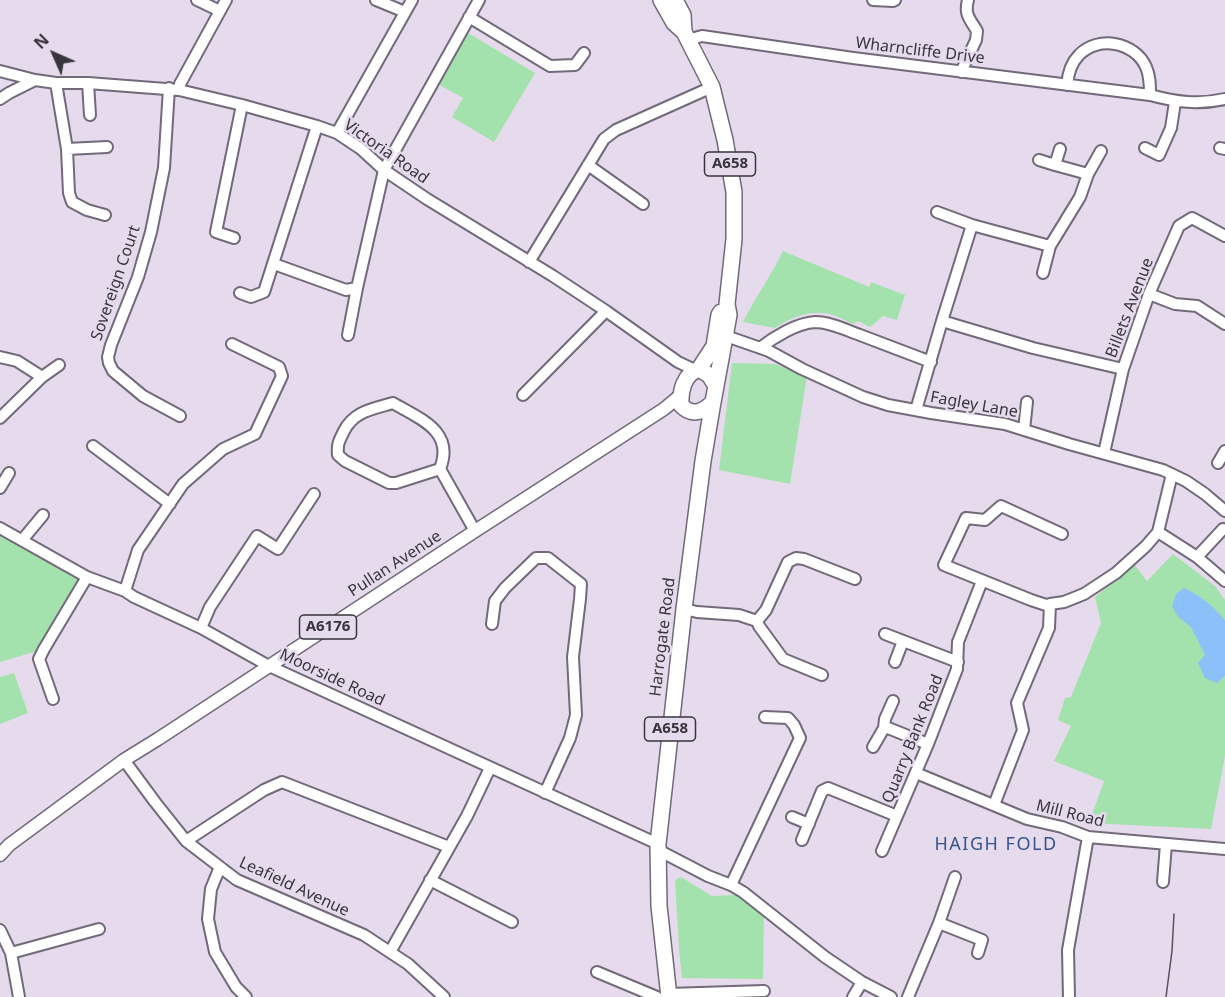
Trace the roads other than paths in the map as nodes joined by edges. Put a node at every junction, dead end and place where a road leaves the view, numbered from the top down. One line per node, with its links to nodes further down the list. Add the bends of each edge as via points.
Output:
1 (196, 0): 11 (street)
2 (226, 0): 11 (street)
3 (376, 0): 12 (street)
4 (412, 0): 12 (street)
5 (479, 0): 13 (street)
6 (661, 0): 14 (highway, A658)
7 (675, 0): 14 (highway, A658, via 683,15)
8 (873, 0): 9 (street)
9 (895, 0)
10 (968, 0): 17 (street, via 967,15 977,31)
11 (220, 11): 23 (street)
12 (405, 12): 31 (street)
13 (469, 17): 15 (street, via 550,66 575,65); 40 (street)
14 (686, 36): 17 (street, Wharncliffe Drive); 22 (highway, A658)
15 (584, 53)
16 (0, 71): 18 (street, Victoria Road)
17 (961, 72): 21 (street, Wharncliffe Drive)
18 (35, 80): 19 (street, Victoria Road); 25 (street)
19 (56, 83): 20 (street, Victoria Road); 35 (street)
20 (88, 83): 23 (street, Victoria Road); 29 (street)
21 (1067, 85): 24 (street, Wharncliffe Drive); 24 (street, via 1068,72 1078,56 1094,45 1116,44 1138,55 1146,66)
22 (712, 87): 38 (street, via 616,130 604,139); 59 (highway, A658, via 734,192 727,304 719,315)
23 (174, 89): 28 (street, Victoria Road); 75 (street, Sovereign Court, via 151,232 108,357 113,371 143,396)
24 (1150, 94): 27 (street, Wharncliffe Drive)
25 (0, 99)
26 (1225, 99): 27 (street, Wharncliffe Drive, via 1199,104)
27 (1175, 102): 34 (street, via 1171,128 1159,155)
28 (242, 105): 30 (street, Victoria Road); 47 (street, via 216,232)
29 (90, 115)
30 (317, 126): 31 (street, Victoria Road); 50 (street)
31 (337, 133): 40 (street, Victoria Road)
32 (106, 147): 35 (street)
33 (1060, 148): 39 (street)
34 (1145, 148)
35 (67, 149): 44 (street, via 72,202)
36 (1101, 151): 41 (street)
37 (1039, 160): 39 (street)
38 (588, 165): 42 (street); 49 (street)
39 (1055, 165): 41 (street)
40 (384, 170): 49 (street, Victoria Road); 52 (street)
41 (1088, 174): 48 (street, via 1080,196)
42 (644, 204)
43 (937, 212): 45 (street)
44 (105, 214)
45 (972, 225): 48 (street); 56 (street)
46 (1225, 236): 54 (street, Billets Avenue, via 1192,218 1179,226)
47 (234, 238)
48 (1050, 246): 51 (street)
49 (529, 262): 55 (street, Victoria Road)
50 (274, 264): 52 (street, via 346,290); 53 (street, via 264,292 251,297)
51 (1043, 273)
52 (357, 288): 58 (street)
53 (240, 293)
54 (1149, 294): 57 (street, via 1175,304 1197,306); 67 (street, Billets Avenue)
55 (606, 311): 63 (street, Victoria Road); 70 (street)
56 (942, 321): 64 (street); 67 (street)
57 (1225, 324)
58 (348, 335)
59 (721, 342): 61 (street, Fagley Lane); 61 (street); 66 (highway, A658); 69 (highway, A658)
60 (232, 344): 88 (street, via 279,367 282,376 255,434 222,449 183,484)
61 (755, 346): 64 (street, via 813,322); 74 (street, Fagley Lane, via 863,397)
62 (0, 357): 68 (street, via 17,361)
63 (678, 362): 66 (street, Victoria Road); 71 (street)
64 (930, 362): 74 (street)
65 (59, 365): 68 (street)
66 (697, 369): 69 (highway, via 709,375); 71 (highway)
67 (1123, 369): 80 (street, Billets Avenue)
68 (42, 377): 76 (street)
69 (716, 386): 72 (highway)
70 (523, 395)
71 (684, 399): 72 (highway, via 700,412); 81 (highway, A658, via 700,433); 93 (main road, Pullan Avenue / A6176)
72 (713, 402): 81 (highway, A658)
73 (1027, 402): 77 (street)
74 (916, 410): 77 (street, Fagley Lane)
75 (180, 416)
76 (0, 418)
77 (1024, 430): 80 (street, Fagley Lane)
78 (93, 446): 88 (street)
79 (1225, 451): 82 (street)
80 (1104, 453): 85 (street, Fagley Lane)
81 (703, 461): 104 (highway, Harrogate Road / A658)
82 (1218, 463)
83 (440, 469): 83 (street, via 445,457 443,442 434,429 393,402 354,417 338,444 338,455 345,461 389,483); 93 (street)
84 (9, 473): 86 (street)
85 (1172, 474): 89 (street, Fagley Lane); 94 (street)
86 (0, 488)
87 (314, 494): 107 (street, via 278,549 257,536 210,607)
88 (170, 504): 102 (street, via 138,550)
89 (1225, 511)
90 (43, 515): 96 (street)
91 (0, 528): 96 (street, Moorside Road)
92 (1222, 529): 97 (street)
93 (475, 531): 112 (main road, Pullan Avenue / A6176)
94 (1158, 532): 97 (street); 103 (street, via 1116,573 1084,594)
95 (1062, 534): 100 (street, via 1001,506 985,520 966,518 944,565)
96 (23, 539): 98 (street, Moorside Road)
97 (1197, 557): 101 (street)
98 (87, 577): 102 (street, Moorside Road); 114 (street, via 39,659)
99 (855, 579): 105 (street, via 796,558 788,562)
100 (982, 581): 103 (street); 111 (street, Quarry Bank Road, via 958,642)
101 (1225, 581)
102 (125, 591): 107 (street, Moorside Road)
103 (1050, 604): 124 (street, via 1049,628 1017,703 1023,730)
104 (684, 609): 105 (street, via 739,615); 133 (highway, Harrogate Road / A658)
105 (757, 621): 113 (street, via 783,659)
106 (492, 624): 123 (street, via 495,601 536,558 548,558 580,584 573,657 576,715)
107 (201, 628): 112 (street, Moorside Road)
108 (885, 634): 109 (street)
109 (903, 641): 110 (street); 111 (street)
110 (895, 662)
111 (958, 662): 118 (street, Quarry Bank Road)
112 (269, 666): 120 (main road, Pullan Avenue / A6176); 121 (street, Moorside Road)
113 (822, 675)
114 (52, 699)
115 (893, 701): 117 (street)
116 (765, 717): 141 (street, via 788,718 800,738)
117 (884, 728): 118 (street); 119 (street)
118 (928, 744): 122 (street, Quarry Bank Road)
119 (873, 747)
120 (124, 760): 130 (street, Leafield Avenue); 136 (main road, Pullan Avenue / A6176)
121 (490, 768): 123 (street, Moorside Road); 132 (street)
122 (916, 772): 124 (street, Mill Road); 125 (street, Quarry Bank Road)
123 (545, 793): 133 (street, Moorside Road)
124 (994, 805): 128 (street, Mill Road)
125 (897, 816): 127 (street, via 828,788 822,791); 135 (street, Quarry Bank Road)
126 (792, 817): 127 (street)
127 (809, 824): 129 (street)
128 (1088, 837): 131 (street, Mill Road); 159 (street, via 1068,950)
129 (802, 840)
130 (186, 841): 132 (street, via 264,789 282,782); 137 (street, Leafield Avenue)
131 (1166, 844): 134 (street, Mill Road); 140 (street)
132 (449, 847): 139 (street)
133 (658, 847): 141 (street, Moorside Road); 152 (highway, Harrogate Road / A658)
134 (1225, 849)
135 (882, 851)
136 (0, 855)
137 (220, 867): 146 (street, Leafield Avenue, via 237,880 364,935); 154 (street, via 211,889 208,919 214,952)
138 (955, 877): 143 (street)
139 (430, 880): 142 (street); 146 (street)
140 (1163, 882)
141 (731, 885): 150 (street, Moorside Road)
142 (512, 922)
143 (939, 923): 148 (street, via 982,940); 158 (street)
144 (99, 929): 147 (street)
145 (0, 930): 147 (street)
146 (390, 952): 155 (street, Leafield Avenue)
147 (11, 953): 153 (street)
148 (978, 953)
149 (597, 972): 152 (street)
150 (862, 982): 156 (street); 157 (street, Moorside Road)
151 (764, 991): 152 (street)
152 (665, 996)
153 (19, 997)
154 (246, 997)
155 (444, 997)
156 (853, 997)
157 (891, 997)
158 (908, 997)
159 (1069, 997)

